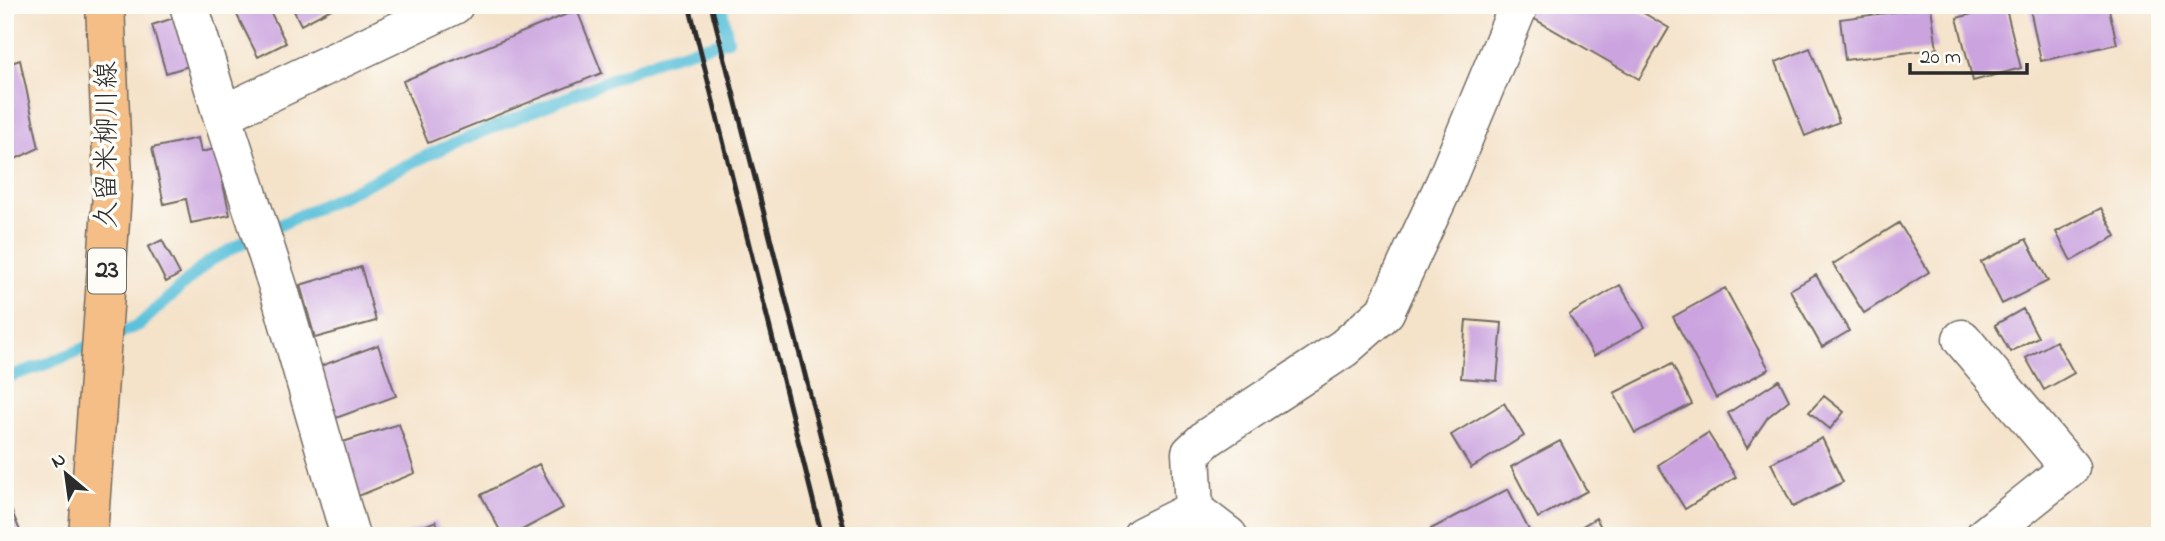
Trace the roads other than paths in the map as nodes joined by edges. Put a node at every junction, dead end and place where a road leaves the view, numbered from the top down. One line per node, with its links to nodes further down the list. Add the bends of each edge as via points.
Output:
1 (106, 5): 8 (main road, 久留米柳川線 / 23, via 113,179)
2 (189, 5): 5 (street)
3 (454, 5): 5 (street)
4 (1519, 5): 7 (street, via 1385,312 1344,348 1191,453)
5 (222, 115): 9 (street, via 280,293)
6 (1962, 339): 12 (street, via 2070,468)
7 (1194, 510): 10 (street); 11 (street)
8 (88, 536)
9 (350, 536)
10 (1142, 536)
11 (1228, 536)
12 (1985, 536)

